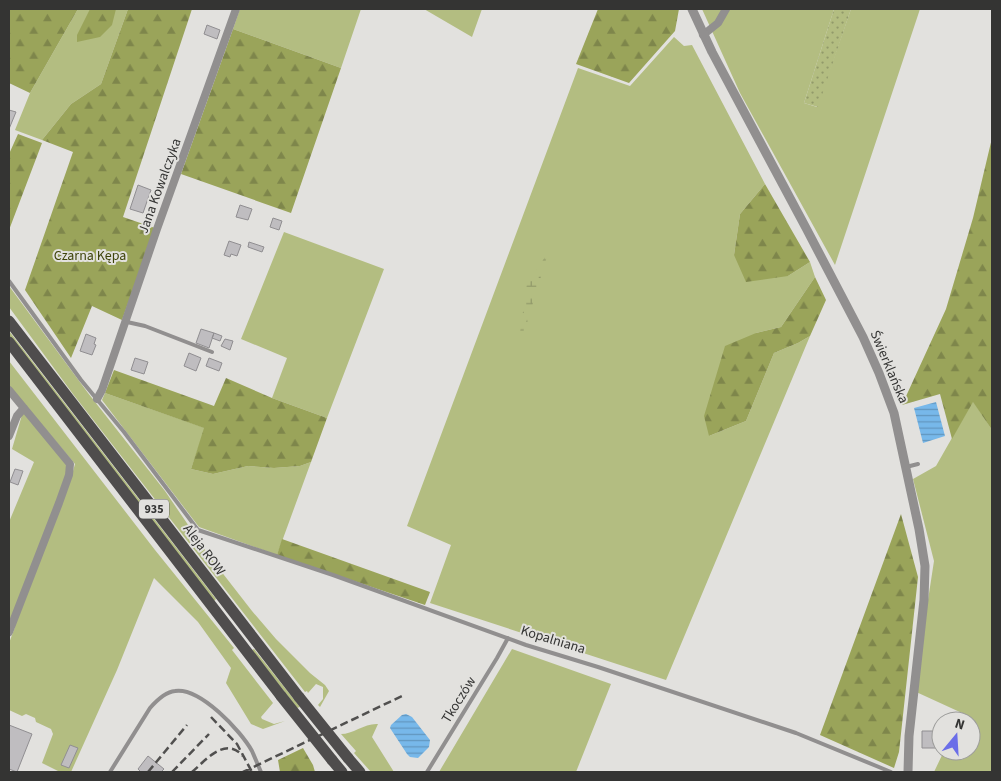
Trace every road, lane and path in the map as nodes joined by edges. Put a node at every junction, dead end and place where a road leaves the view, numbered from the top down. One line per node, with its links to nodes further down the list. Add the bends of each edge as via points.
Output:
1 (236, 9): 7 (street, Jana Kowalczyka)
2 (692, 9): 4 (street, Świerklańska)
3 (726, 9): 4 (street, via 718,23)
4 (703, 36): 15 (street, Świerklańska, via 873,358 891,403)
5 (9, 280): 11 (lane)
6 (9, 321): 21 (main road, Aleja ROW / 935, bridge)
7 (127, 322): 9 (lane); 11 (street, Jana Kowalczyka)
8 (9, 342): 20 (main road, Aleja ROW / 935, bridge)
9 (212, 352)
10 (9, 390): 12 (street)
11 (97, 399): 17 (lane, Kopalniana, via 198,530)
12 (24, 408): 13 (street); 16 (street, via 70,464 59,503)
13 (9, 436)
14 (918, 464): 15 (lane)
15 (906, 468): 24 (street, Świerklańska, via 925,574)
16 (9, 632)
17 (508, 638): 22 (lane, Tkoczów); 23 (lane, Kopalniana, via 796,733)
18 (110, 772): 19 (lane, via 157,700 182,690 203,700 238,732 252,751)
19 (261, 772)
20 (342, 772)
21 (360, 772)
22 (427, 772)
23 (892, 772)
24 (908, 772)

